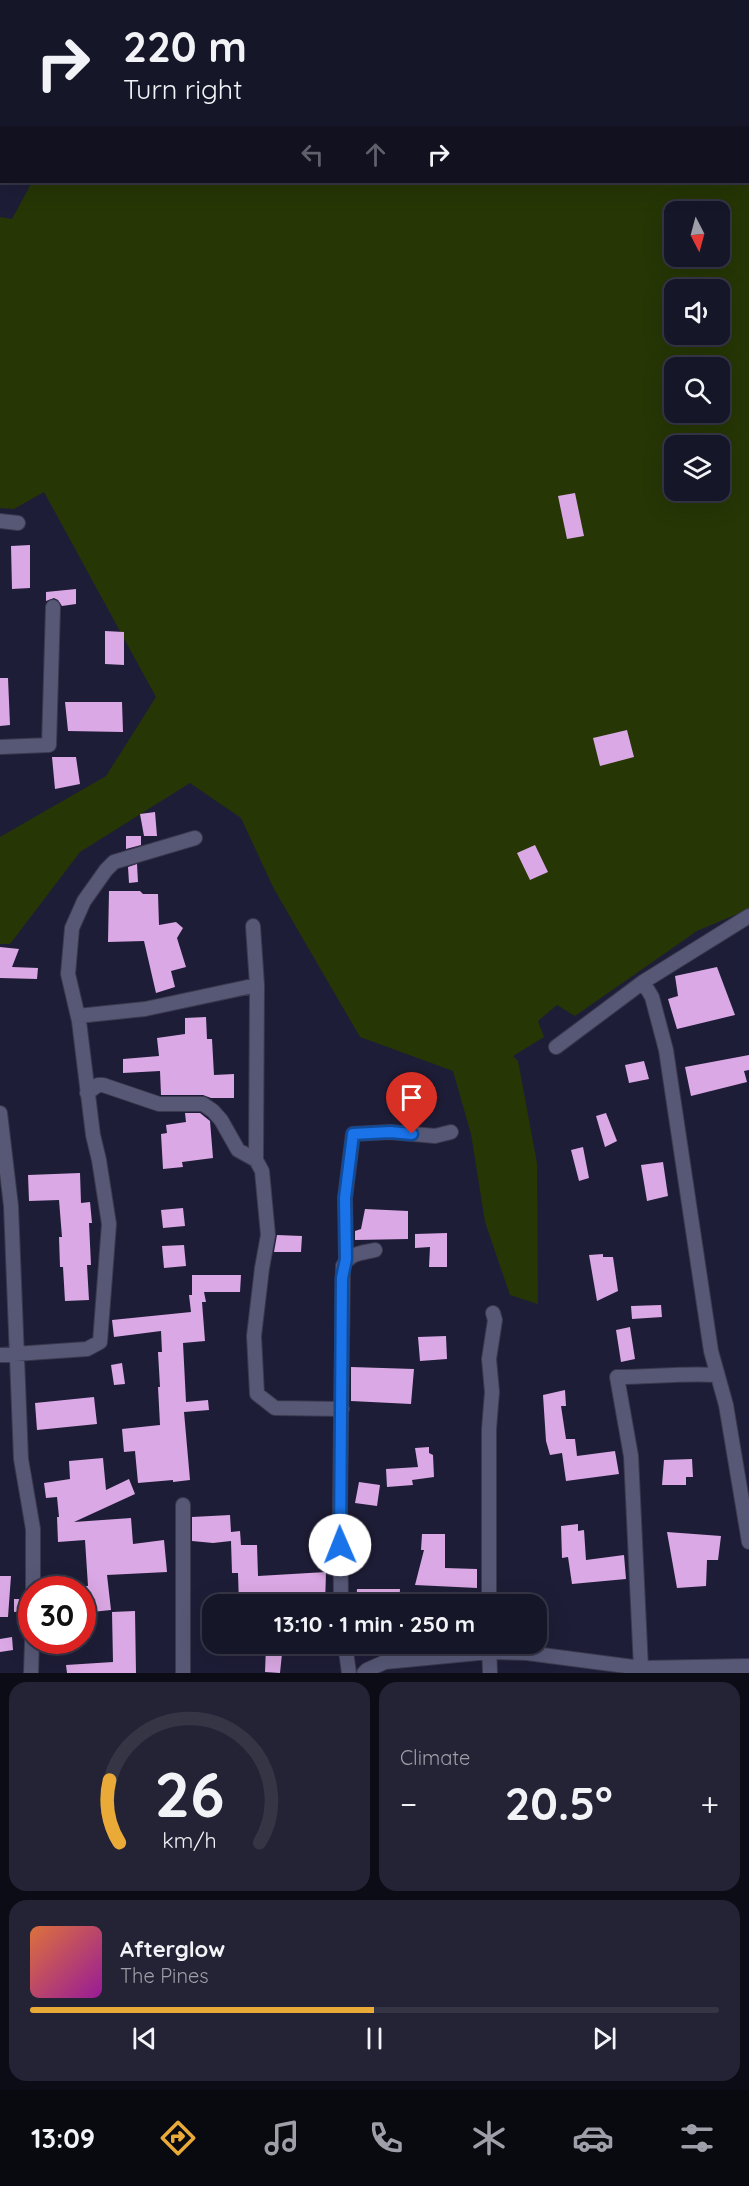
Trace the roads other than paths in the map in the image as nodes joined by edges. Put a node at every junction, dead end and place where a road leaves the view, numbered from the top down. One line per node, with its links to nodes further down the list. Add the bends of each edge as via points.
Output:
1 (0, 521): 2 (street)
2 (18, 523)
3 (53, 607): 4 (street, via 49,745)
4 (0, 747)
5 (195, 838): 10 (street, via 114,862 84,901 72,928 69,947 68,974)
6 (749, 916): 8 (street)
7 (253, 926): 9 (street)
8 (643, 982): 11 (street); 21 (street, via 652,997 666,1050)
9 (257, 985): 10 (street, via 145,1009); 15 (street)
10 (78, 1016): 12 (street)
11 (556, 1047)
12 (87, 1093): 15 (street, via 103,1085 159,1104 203,1104 221,1120 238,1150); 19 (street, via 109,1224 100,1342 87,1349)
13 (0, 1113): 19 (street, via 10,1206)
14 (451, 1132): 17 (street, via 435,1136 353,1134 345,1198)
15 (256, 1160): 22 (street, via 262,1171 268,1235 255,1336 256,1394 275,1408)
16 (375, 1250): 17 (street)
17 (346, 1259): 22 (street, via 342,1278)
18 (493, 1313): 27 (street, via 489,1359)
19 (18, 1353): 20 (street); 25 (street, via 21,1459 33,1529)
20 (0, 1355)
21 (717, 1375): 24 (street, via 726,1405); 34 (street, via 616,1377 631,1456)
22 (342, 1409): 26 (street)
23 (183, 1505): 36 (street)
24 (749, 1542)
25 (33, 1576)
26 (341, 1594)
27 (489, 1594)
28 (32, 1654): 35 (street)
29 (346, 1654): 37 (street)
30 (444, 1654): 38 (street, via 385,1662)
31 (489, 1654): 39 (street)
32 (535, 1654): 34 (street)
33 (749, 1666): 34 (street)
34 (641, 1668)
35 (31, 1673)
36 (183, 1673)
37 (348, 1673)
38 (364, 1673)
39 (490, 1673)

